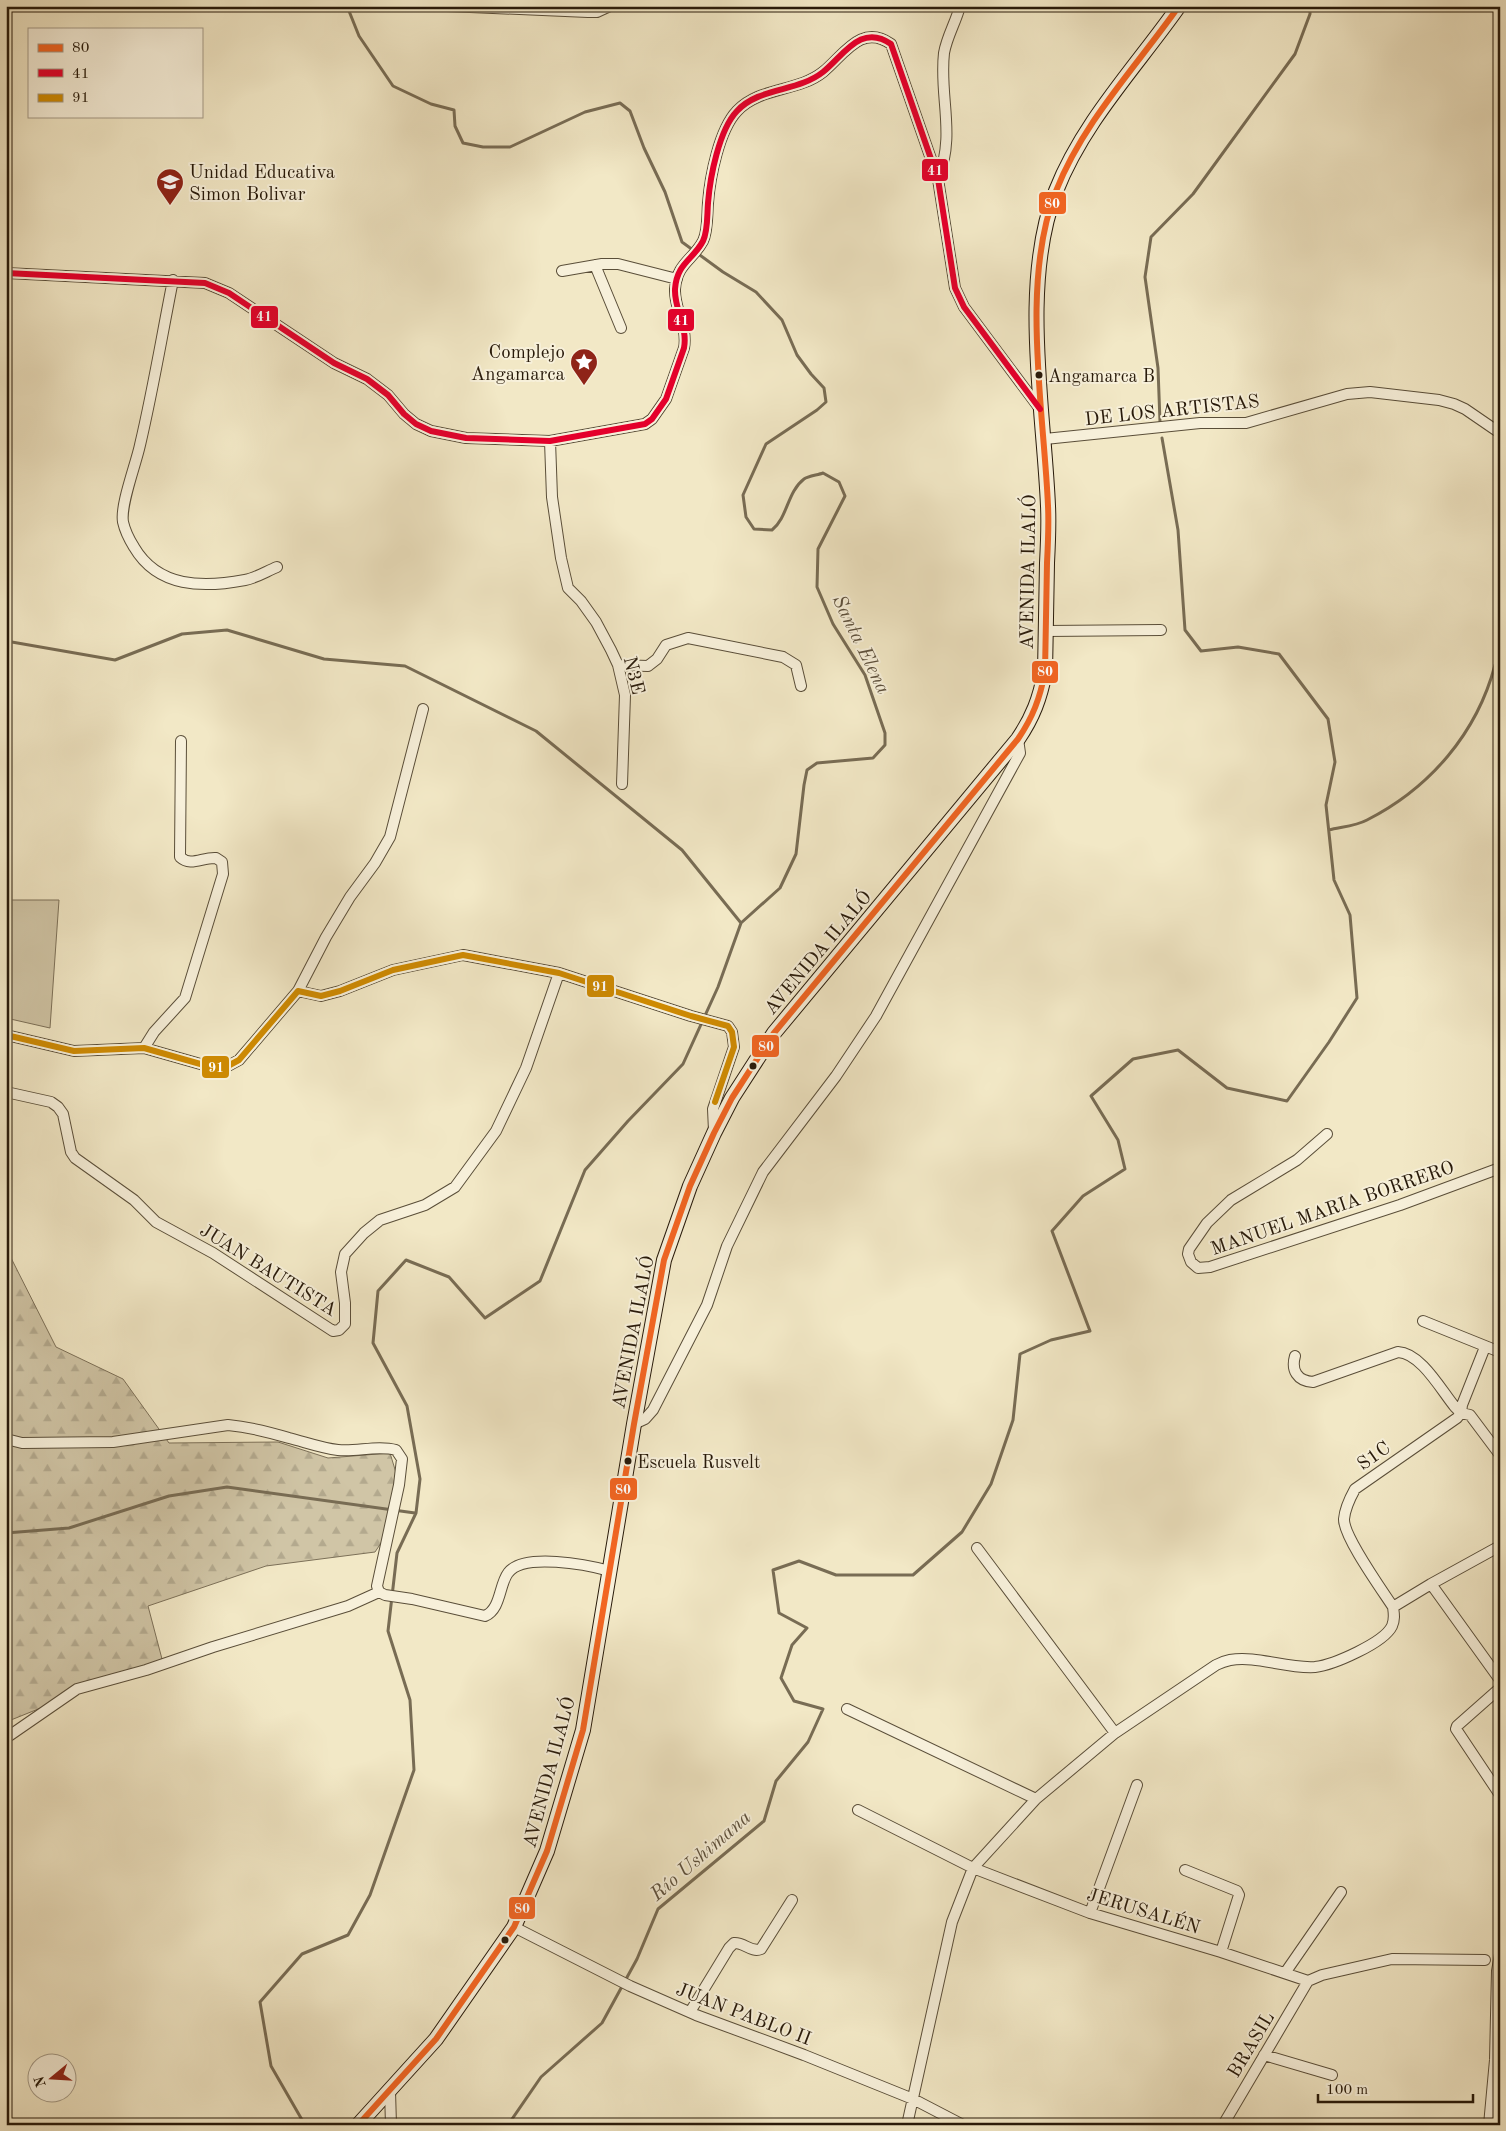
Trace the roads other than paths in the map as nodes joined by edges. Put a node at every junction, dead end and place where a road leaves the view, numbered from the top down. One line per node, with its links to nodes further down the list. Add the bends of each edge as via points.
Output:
1 (448, 6): 2 (street, via 588,12)
2 (610, 6)
3 (960, 6): 5 (street, via 944,54 947,142 945,161)
4 (1178, 6): 12 (main road, AVENIDA ILALÓ, via 1088,128 1055,193 1039,268)
5 (938, 179): 9 (street, via 891,44 872,36 861,39 851,44 820,74 757,97 738,110 726,129 716,159 709,188 706,233 682,266); 12 (street, via 955,288 964,307)
6 (594, 265): 7 (street); 9 (street, via 618,264); 11 (street)
7 (562, 271)
8 (6, 273): 10 (street)
9 (677, 279): 15 (street, via 676,304 686,339 659,411 652,419 636,426)
10 (173, 280): 15 (street, via 205,283 229,293 334,363 373,382 404,414 431,431 466,438); 16 (street, via 146,420 123,514 126,531 139,556 149,567 164,577 187,583 245,580)
11 (621, 328)
12 (1040, 409): 14 (main road, AVENIDA ILALÓ)
13 (1500, 433): 14 (street, DE LOS ARTISTAS, via 1465,409 1446,402 1370,392 1347,394 1246,423 1200,423)
14 (1045, 439): 18 (main road, AVENIDA ILALÓ, via 1049,510)
15 (550, 441): 19 (street, N3E, via 552,497 568,588 596,622)
16 (277, 567)
17 (1161, 630): 18 (street)
18 (1046, 631): 22 (main road, AVENIDA ILALÓ, via 1045,672 1040,698)
19 (618, 665): 20 (street, via 648,666 666,645 688,638 783,657 796,665); 24 (street, N3E, via 624,695)
20 (801, 686)
21 (423, 709): 26 (street, via 390,837 330,929)
22 (1018, 739): 30 (main road, AVENIDA ILALÓ, via 774,1033 732,1098); 38 (street, via 1020,753 876,1016 764,1172 727,1246 699,1322 653,1410)
23 (181, 742): 28 (street, via 180,857 191,863 216,858 222,862 222,874 185,998)
24 (622, 784)
25 (559, 973): 26 (street, via 463,955 394,970 321,996); 29 (street, JUAN BAUTISTA, via 526,1068 496,1131 455,1187 425,1205 380,1220 346,1254 341,1272 345,1324 339,1330 332,1331 213,1253 156,1222 134,1200 85,1166 72,1152 63,1114 55,1104); 30 (street, via 728,1026 734,1046 713,1109)
26 (298, 991): 28 (street, via 240,1060 226,1067 211,1067)
27 (6, 1035): 28 (street, via 74,1051)
28 (144, 1048)
29 (6, 1092)
30 (714, 1133): 38 (main road, AVENIDA ILALÓ, via 690,1186 664,1260)
31 (1327, 1134): 32 (street, MANUEL MARIA BORRERO, via 1297,1160 1231,1200 1213,1217 1189,1249 1189,1258 1194,1265 1210,1267 1345,1224)
32 (1500, 1168)
33 (1423, 1321): 34 (street)
34 (1485, 1347): 35 (street); 37 (street)
35 (1500, 1352)
36 (1295, 1356): 37 (street, via 1296,1375 1313,1382 1398,1352 1410,1354)
37 (1461, 1413): 40 (street, via 1470,1415); 46 (street, S1C, via 1355,1489 1348,1503 1344,1520 1349,1538)
38 (634, 1424): 43 (main road, AVENIDA ILALÓ)
39 (6, 1439): 45 (street, via 22,1443 113,1442 228,1425 337,1450 396,1450 402,1459 377,1586)
40 (1500, 1455)
41 (1500, 1546): 44 (street)
42 (977, 1548): 50 (street)
43 (610, 1571): 45 (street, via 560,1561 520,1564 508,1574 495,1607 485,1616); 61 (main road, AVENIDA ILALÓ, via 583,1730 547,1850)
44 (1431, 1584): 46 (street); 47 (street)
45 (382, 1594): 51 (street, via 146,1670 76,1689)
46 (1393, 1607): 50 (street, via 1392,1627 1386,1634 1346,1657 1316,1667 1231,1660 1216,1665)
47 (1500, 1680)
48 (1500, 1688): 53 (street, via 1456,1729)
49 (847, 1709): 54 (street)
50 (1115, 1733): 54 (street)
51 (6, 1738)
52 (1138, 1784): 60 (street)
53 (1500, 1795)
54 (1036, 1799): 56 (street)
55 (858, 1810): 56 (street, JERUSALÉN)
56 (972, 1868): 60 (street, JERUSALÉN); 71 (street, via 952,1922)
57 (1185, 1870): 62 (street, via 1237,1891 1239,1895)
58 (1341, 1892): 65 (street)
59 (792, 1900): 67 (street, via 761,1949 754,1951 738,1943 729,1948)
60 (1090, 1913): 62 (street, JERUSALÉN)
61 (514, 1927): 67 (street, JUAN PABLO II, via 630,1986); 70 (main road, AVENIDA ILALÓ, via 436,2039)
62 (1221, 1952): 65 (street, JERUSALÉN)
63 (1500, 1954): 77 (street)
64 (1485, 1960): 66 (street, via 1392,1959)
65 (1285, 1973): 66 (street, JERUSALÉN)
66 (1308, 1981): 68 (street, BRASIL)
67 (690, 2012): 71 (street, JUAN PABLO II)
68 (1264, 2055): 69 (street); 76 (street, BRASIL)
69 (1332, 2075)
70 (390, 2091): 72 (main road, AVENIDA ILALÓ); 73 (street)
71 (914, 2099): 74 (street); 75 (street, JUAN PABLO II)
72 (358, 2125)
73 (391, 2125)
74 (907, 2125)
75 (963, 2125)
76 (1223, 2125)
77 (1489, 2125)

